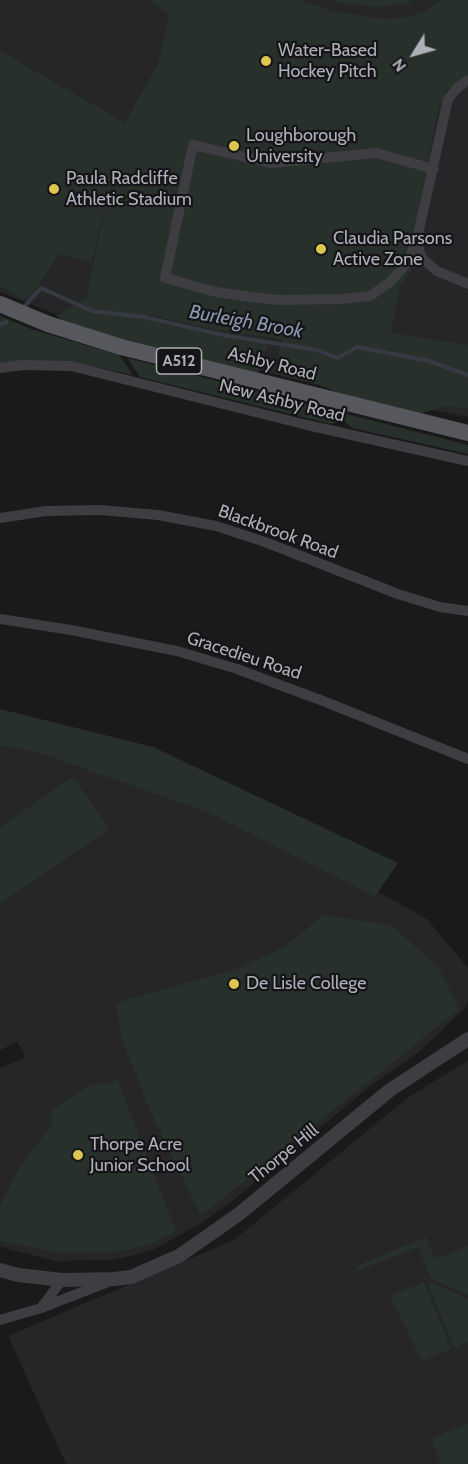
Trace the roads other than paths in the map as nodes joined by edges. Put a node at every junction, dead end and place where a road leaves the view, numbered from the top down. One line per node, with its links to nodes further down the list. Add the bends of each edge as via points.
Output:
1 (468, 80): 2 (street, via 448,99)
2 (434, 169): 3 (street); 3 (street, via 376,153 271,163 193,145 165,278 216,292 279,300 370,296 408,262)
3 (417, 239): 4 (street, via 424,261)
4 (468, 284)
5 (2, 305): 7 (main road, Ashby Road / A512, via 121,347)
6 (0, 368): 8 (street, New Ashby Road, via 49,364 89,370)
7 (468, 433)
8 (468, 461)
9 (0, 518): 10 (street, Blackbrook Road, via 46,511 100,510 216,526 398,594)
10 (468, 611)
11 (0, 619): 12 (street, Gracedieu Road, via 177,651 237,669)
12 (468, 759)
13 (468, 1039): 15 (street, Thorpe Hill, via 390,1090 200,1242 158,1266)
14 (0, 1270): 16 (street, Thorpe Hill)
15 (114, 1279): 16 (street, Thorpe Hill); 17 (street, Thorpe Hill)
16 (62, 1280): 17 (street)
17 (41, 1308): 18 (street, Thorpe Hill)
18 (0, 1320)

